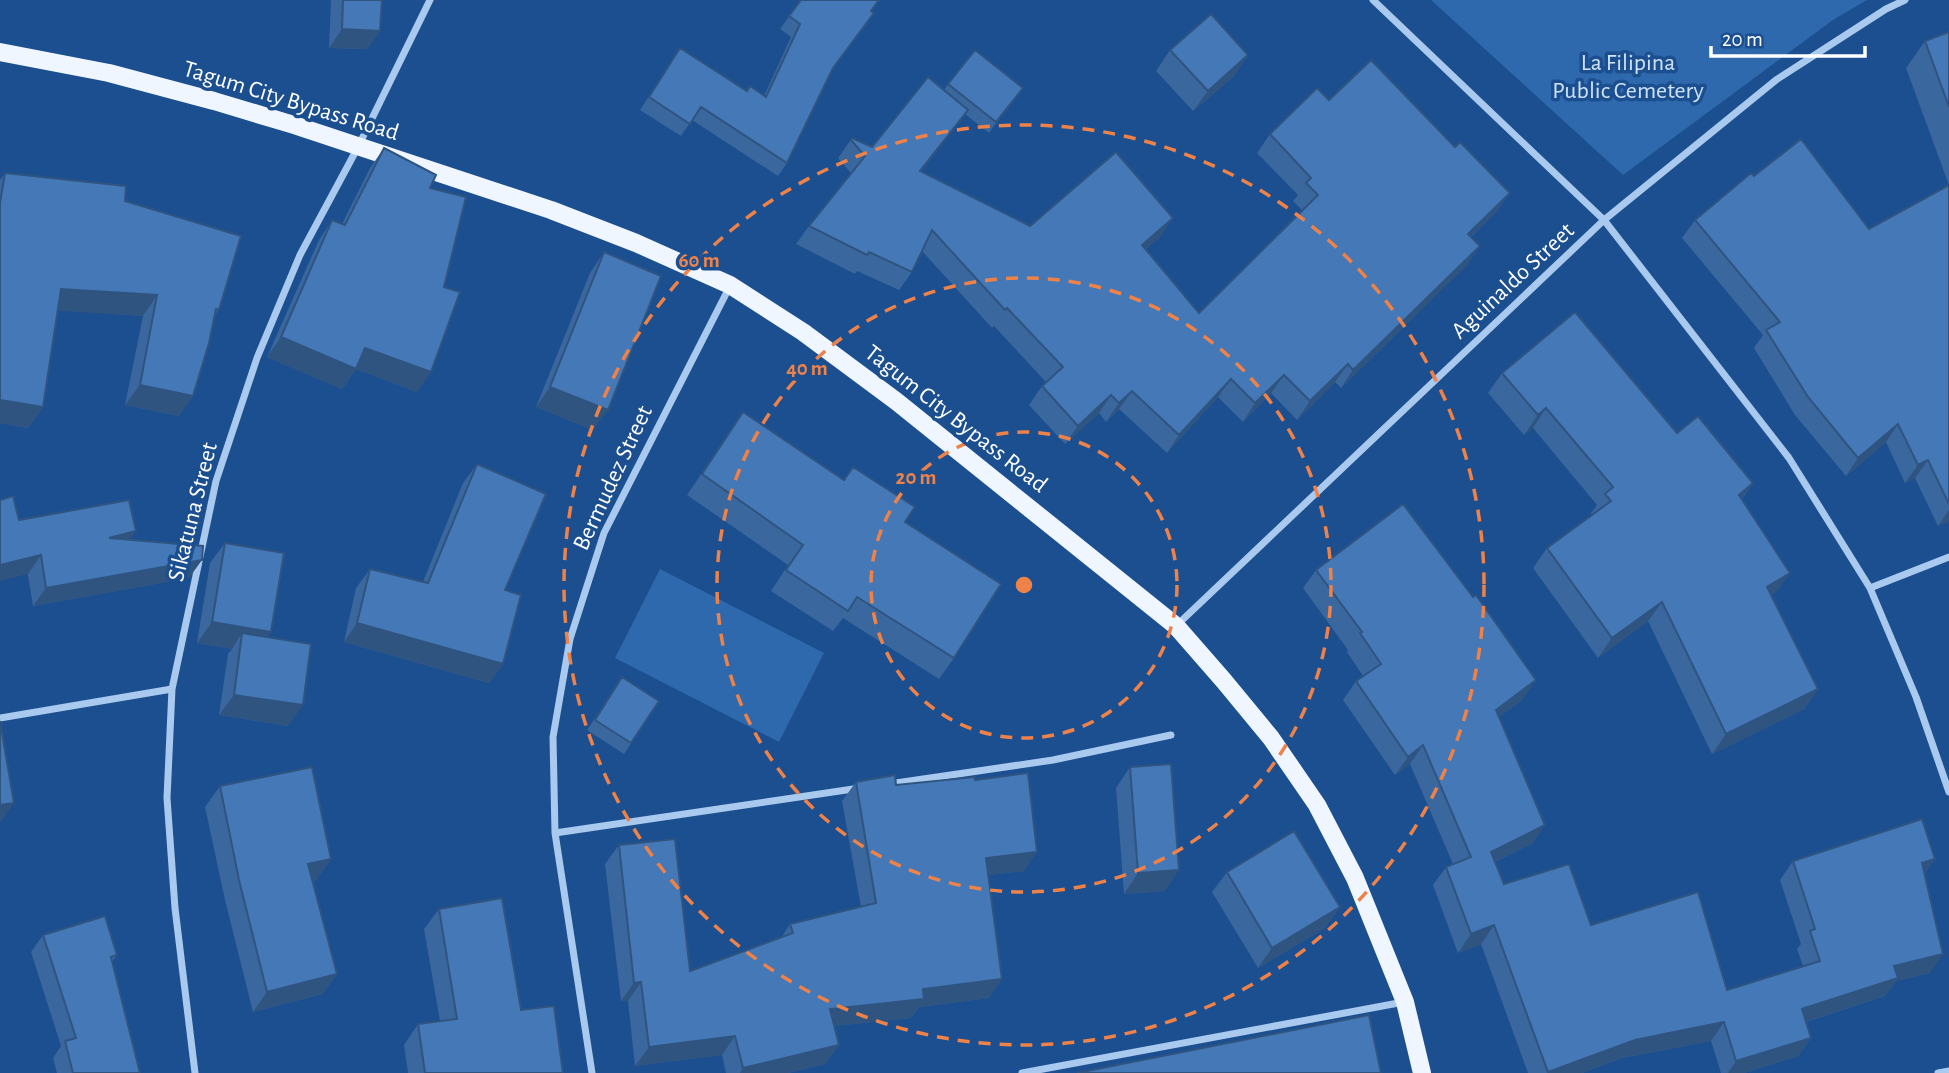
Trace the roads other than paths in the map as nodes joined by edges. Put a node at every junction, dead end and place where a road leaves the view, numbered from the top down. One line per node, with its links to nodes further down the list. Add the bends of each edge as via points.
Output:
1 (430, 0): 5 (street, Sikatuna Street)
2 (1373, 0): 6 (street)
3 (1905, 0): 6 (street, Aguinaldo Street, via 1776,80)
4 (0, 52): 5 (main road, Tagum City Bypass Road, via 109,73)
5 (358, 147): 7 (main road, Tagum City Bypass Road, via 551,210); 11 (street, Sikatuna Street, via 300,255 257,358 216,481)
6 (1604, 220): 9 (street, via 1789,458); 10 (street, Aguinaldo Street)
7 (730, 285): 10 (main road, Tagum City Bypass Road, via 896,401); 17 (street, Bermudez Street, via 595,559 570,639 553,737)
8 (1949, 556): 9 (street)
9 (1870, 588): 16 (street, via 1916,697)
10 (1176, 626): 18 (main road, Tagum City Bypass Road, via 1271,738 1317,804 1355,878)
11 (172, 689): 12 (street); 20 (street, Sikatuna Street, via 167,798)
12 (0, 718)
13 (1171, 735): 14 (street, via 1053,760)
14 (887, 784)
15 (873, 786): 17 (street)
16 (1949, 792)
17 (555, 833): 21 (street, Bermudez Street)
18 (1405, 1002): 22 (street); 23 (main road, Tagum City Bypass Road)
19 (1949, 1071): 24 (street)
20 (195, 1073)
21 (592, 1073)
22 (1021, 1073)
23 (1422, 1073)
24 (1938, 1073)

